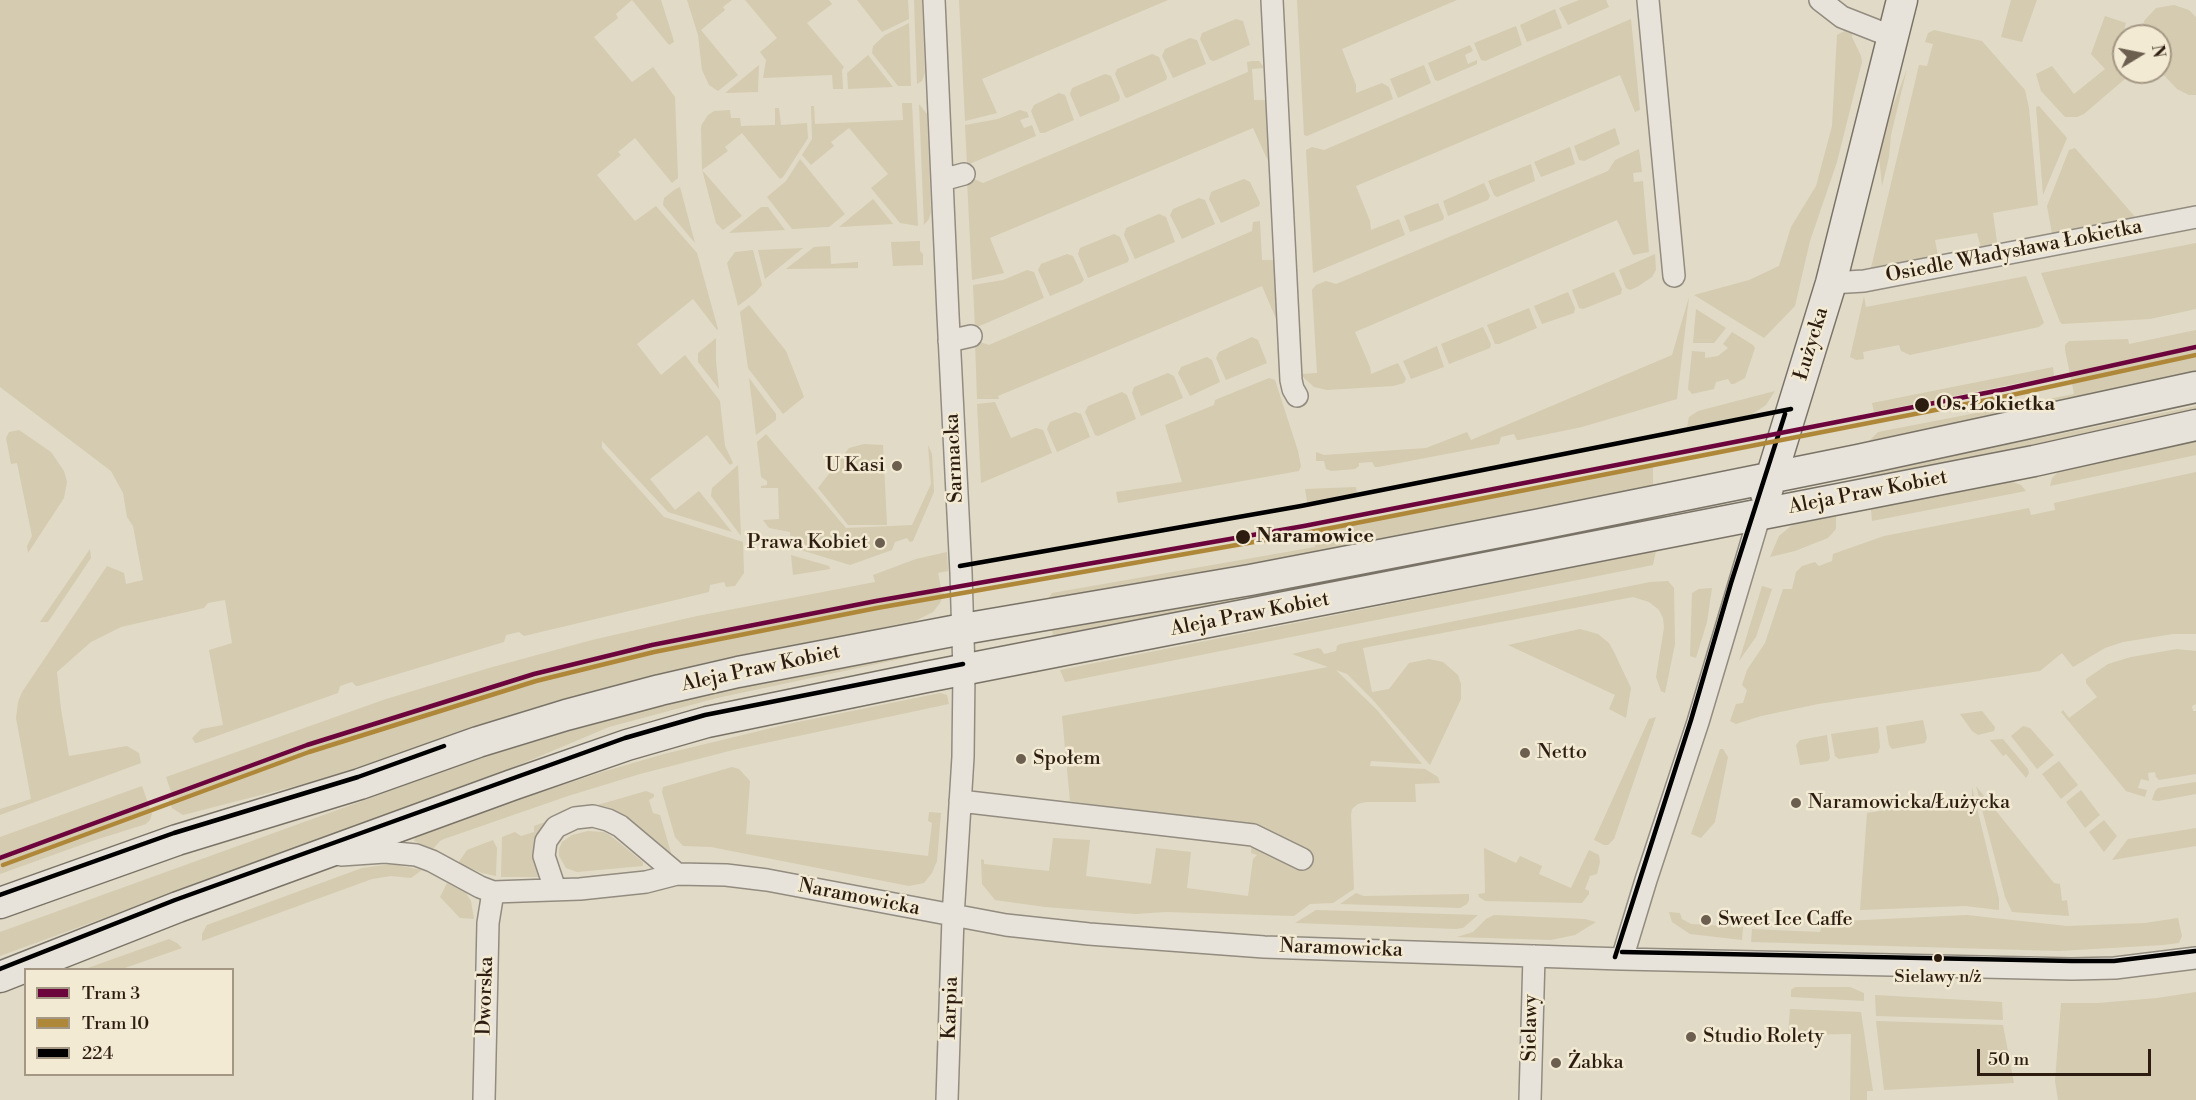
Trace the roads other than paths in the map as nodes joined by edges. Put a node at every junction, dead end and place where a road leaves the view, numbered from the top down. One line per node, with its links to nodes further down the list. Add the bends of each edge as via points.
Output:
1 (934, 0): 8 (street, Sarmacka)
2 (1272, 0): 15 (street, via 1291,380)
3 (1648, 0): 10 (street)
4 (1820, 0): 6 (street, via 1842,17)
5 (1902, 0): 6 (street, Łużycka)
6 (1893, 37): 11 (street, Łużycka)
7 (964, 174): 8 (street)
8 (942, 180): 13 (street, Sarmacka)
9 (2196, 217): 11 (street, Osiedle Władysława Łokietka, via 1864,281)
10 (1674, 276)
11 (1831, 283): 17 (street, Łużycka)
12 (971, 336): 13 (street)
13 (949, 341): 19 (street, Sarmacka)
14 (2196, 387): 17 (street, Aleja Praw Kobiet)
15 (1297, 396)
16 (2196, 425): 18 (street, Aleja Praw Kobiet)
17 (1772, 477): 18 (street, Łużycka); 19 (street, Aleja Praw Kobiet, via 1250,580)
18 (1760, 514): 20 (street, Aleja Praw Kobiet); 31 (street, Łużycka)
19 (963, 629): 20 (street, Sarmacka); 27 (street, Aleja Praw Kobiet, via 738,672 566,715 177,840)
20 (964, 671): 21 (street, Sarmacka); 22 (street, Aleja Praw Kobiet, via 707,722 512,785)
21 (960, 801): 23 (street, via 1253,835); 28 (street, Sarmacka)
22 (317, 856): 26 (street, via 385,852 416,855); 32 (street)
23 (1302, 859)
24 (677, 874): 25 (street, Naramowicka, via 646,882); 25 (street, via 620,826 592,816 574,818 556,827 546,841 544,856); 28 (street, Naramowicka, via 767,880)
25 (555, 889): 26 (street, Naramowicka)
26 (493, 891): 33 (street, Dworska, via 488,923)
27 (0, 903)
28 (953, 917): 29 (street, Naramowicka, via 1089,934 1264,947); 34 (street, Karpia)
29 (1534, 956): 31 (street, Naramowicka); 35 (street, Sielawy)
30 (2196, 958): 31 (street, Naramowicka, via 2080,969)
31 (1622, 959)
32 (0, 976)
33 (484, 1100)
34 (947, 1100)
35 (1530, 1100)

